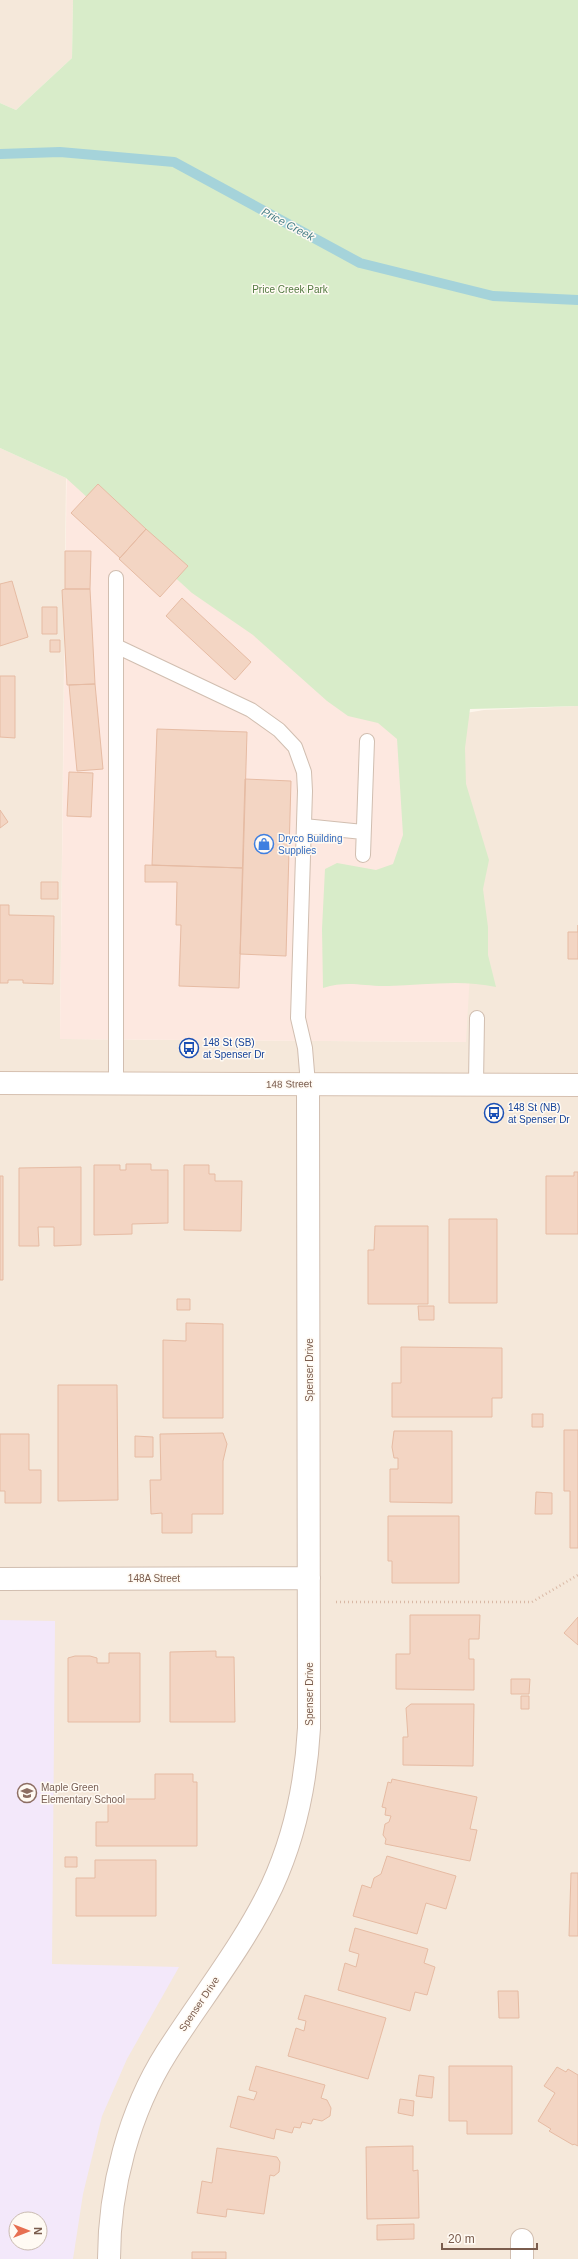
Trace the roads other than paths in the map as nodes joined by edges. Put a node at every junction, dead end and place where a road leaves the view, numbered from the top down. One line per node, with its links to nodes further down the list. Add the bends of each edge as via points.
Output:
1 (116, 578): 2 (lane)
2 (116, 646): 4 (lane, via 251,710 279,730 295,746 304,772); 9 (lane)
3 (367, 741): 5 (lane)
4 (304, 826): 5 (lane); 10 (lane, via 298,1018 305,1048)
5 (364, 832): 6 (lane)
6 (363, 855)
7 (477, 1018): 11 (lane)
8 (0, 1083): 9 (street, 148 Street)
9 (116, 1083): 10 (street, 148 Street)
10 (308, 1084): 11 (street, 148 Street); 13 (street, Spenser Drive)
11 (476, 1084): 12 (street, 148 Street)
12 (578, 1085)
13 (309, 1578): 14 (street, 148A Street); 15 (street, Spenser Drive, via 307,1754 304,1780 291,1834 257,1915 166,2053 133,2122 122,2161 111,2218)
14 (0, 1579)
15 (109, 2259)

